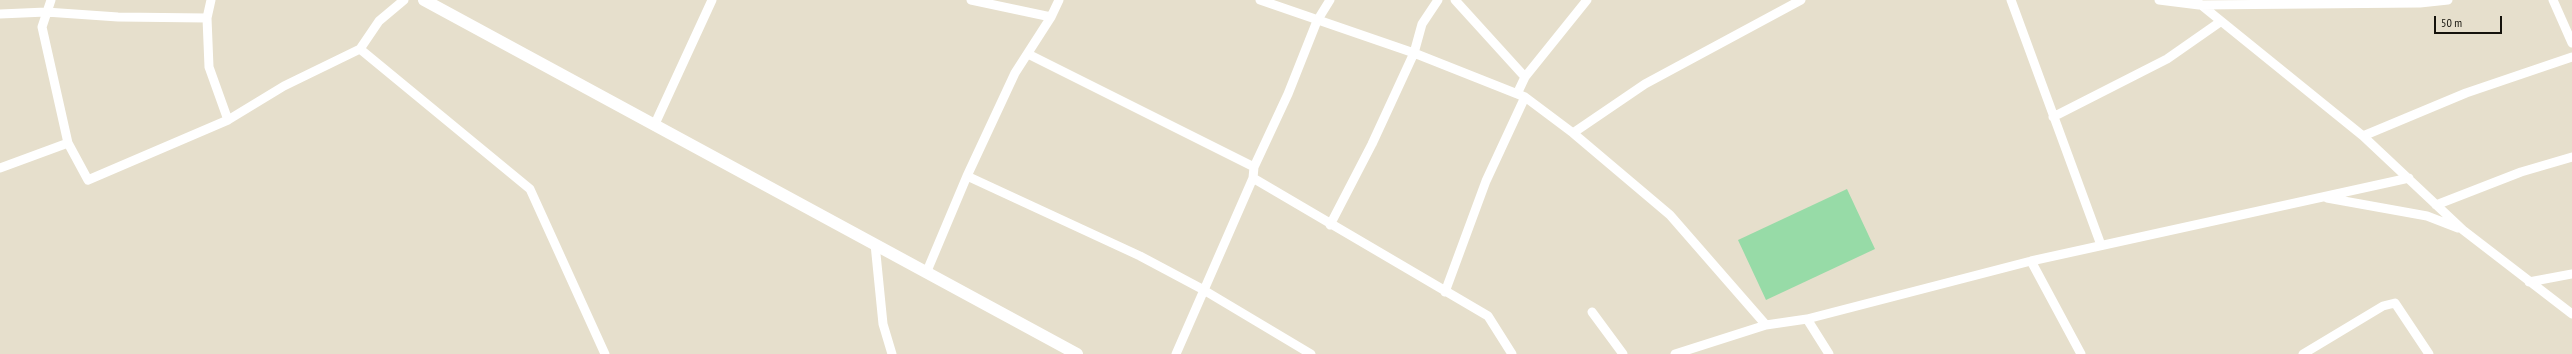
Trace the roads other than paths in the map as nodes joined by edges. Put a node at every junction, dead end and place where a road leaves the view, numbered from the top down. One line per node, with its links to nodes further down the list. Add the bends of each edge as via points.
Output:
1 (50, 0): 19 (street)
2 (211, 0): 22 (street)
3 (404, 0): 26 (street, via 379,21)
4 (424, 0): 34 (main road)
5 (712, 0): 34 (street)
6 (971, 0): 21 (street)
7 (1059, 0): 21 (street)
8 (1260, 0): 23 (street)
9 (1330, 0): 23 (street)
10 (1438, 0): 27 (street, via 1422,24)
11 (1455, 0): 30 (street)
12 (1587, 0): 30 (street)
13 (1801, 0): 35 (street, via 1645,84)
14 (2012, 0): 32 (street)
15 (2159, 0): 18 (street)
16 (2448, 0): 18 (street, via 2420,3)
17 (2553, 0): 25 (street)
18 (2197, 2): 24 (street)
19 (46, 12): 20 (street); 22 (street, via 118,17); 37 (street, via 42,27)
20 (0, 14)
21 (1051, 17): 28 (street)
22 (207, 18): 33 (street, via 209,67)
23 (1317, 21): 27 (street); 39 (street, via 1288,94)
24 (2220, 22): 32 (street, via 2167,59); 36 (street)
25 (2572, 42)
26 (360, 49): 33 (street, via 284,86); 60 (street, via 530,189)
27 (1414, 53): 31 (street); 46 (street, via 1372,144)
28 (1028, 54): 39 (street); 41 (street, via 1015,73)
29 (2572, 57): 36 (street, via 2466,93)
30 (1525, 77): 31 (street)
31 (1521, 95): 35 (street); 55 (street)
32 (2053, 117): 49 (street)
33 (228, 120): 37 (street, via 88,180)
34 (654, 126): 48 (main road)
35 (1573, 133): 59 (street, via 1670,215)
36 (2363, 136): 43 (street)
37 (68, 144): 40 (street)
38 (2572, 156): 45 (street, via 2521,172)
39 (1254, 167): 42 (street)
40 (0, 168)
41 (967, 176): 51 (street); 54 (street, via 1140,256)
42 (1253, 178): 46 (street); 54 (street)
43 (2409, 178): 44 (street); 45 (street)
44 (2322, 197): 47 (street, via 2427,216); 49 (street)
45 (2436, 205): 47 (street)
46 (1330, 225): 55 (street)
47 (2463, 230): 53 (street)
48 (875, 244): 51 (main road); 61 (street, via 883,324)
49 (2101, 245): 50 (street)
50 (2031, 261): 58 (street); 69 (street)
51 (927, 271): 62 (main road)
52 (2572, 274): 53 (street)
53 (2529, 282): 57 (street)
54 (1202, 289): 63 (street); 64 (street)
55 (1445, 292): 65 (street, via 1488,316)
56 (1592, 312): 66 (street)
57 (2572, 314)
58 (1807, 319): 59 (street); 68 (street)
59 (1766, 324): 67 (street)
60 (605, 354)
61 (892, 354)
62 (1076, 354)
63 (1176, 354)
64 (1311, 354)
65 (1512, 354)
66 (1623, 354)
67 (1675, 354)
68 (1829, 354)
69 (2081, 354)
70 (2303, 354): 71 (street, via 2383,306 2395,303)
71 (2430, 354)

